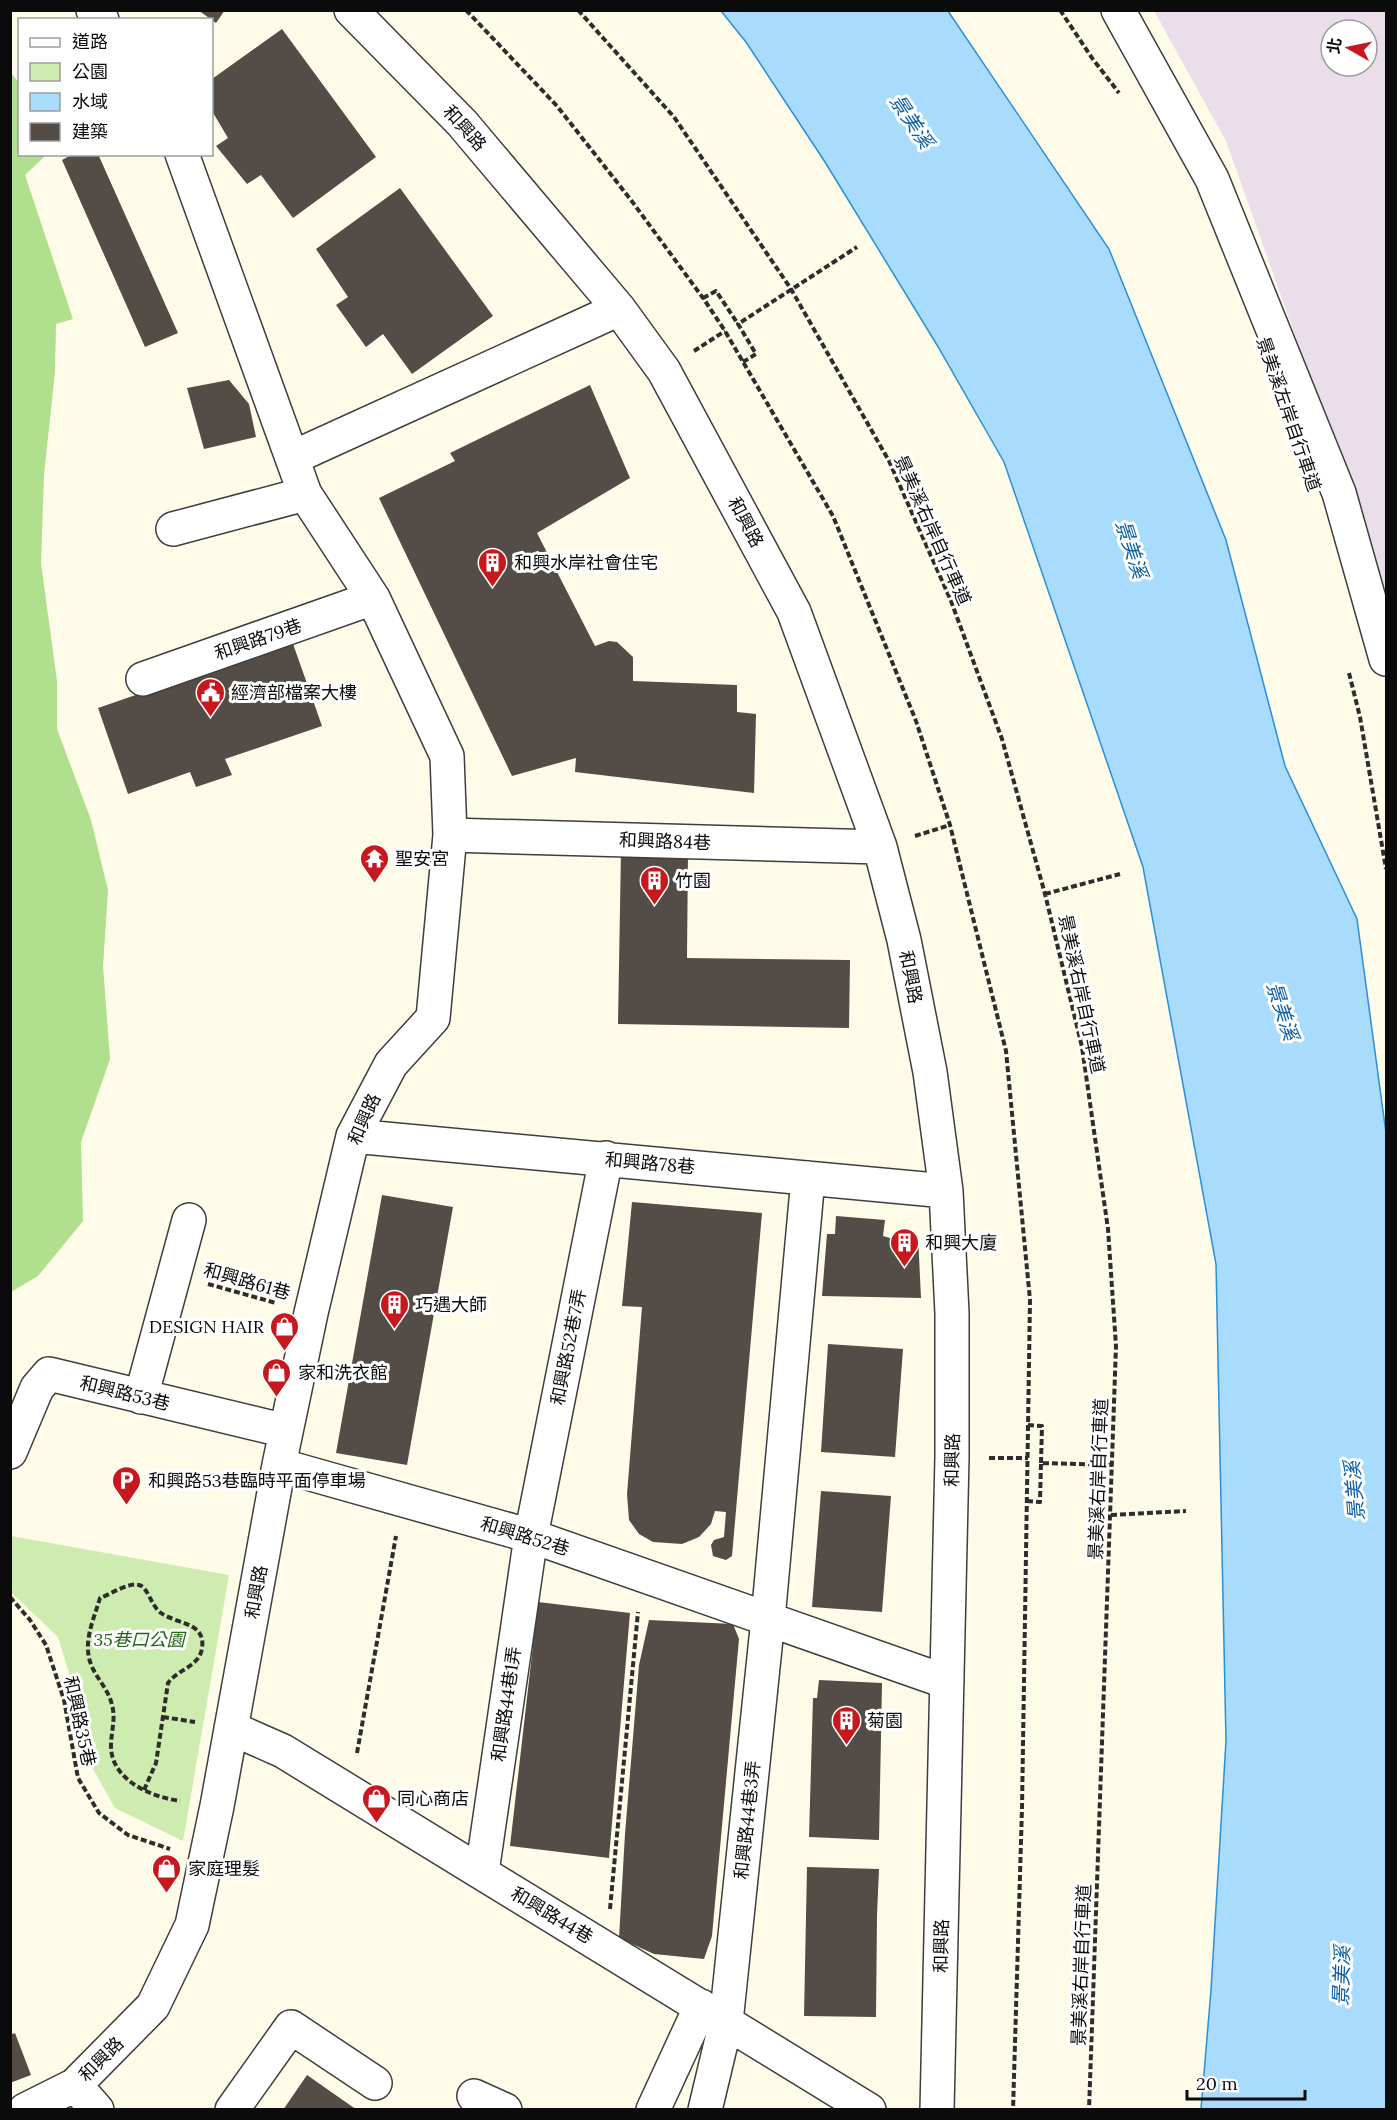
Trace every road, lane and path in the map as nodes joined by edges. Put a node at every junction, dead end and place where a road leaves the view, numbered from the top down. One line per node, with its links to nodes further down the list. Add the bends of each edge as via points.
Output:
1 (351, 10): 10 (street, 和興路, via 462,123)
2 (578, 10): 8 (path, 景美溪右岸自行車道, via 674,117)
3 (1060, 10): 5 (path)
4 (1118, 10): 17 (street, via 1212,179 1339,493)
5 (1124, 100)
6 (183, 156): 13 (street, 和興路)
7 (857, 247): 8 (path)
8 (791, 289): 11 (path); 24 (path, 景美溪右岸自行車道, via 889,461 951,601 1002,739)
9 (703, 298): 11 (path, via 716,291)
10 (619, 309): 13 (street); 21 (street, 和興路, via 664,371 794,612)
11 (738, 324): 12 (path, via 756,354)
12 (743, 362)
13 (292, 458): 14 (street, 和興路)
14 (305, 494): 15 (street); 16 (street, 和興路)
15 (172, 529)
16 (373, 598): 19 (street, 和興路79巷); 20 (street, 和興路, via 447,756)
17 (1386, 659)
18 (1348, 671): 22 (path, via 1360,717)
19 (143, 679)
20 (450, 835): 21 (street, 和興路84巷); 25 (street, 和興路, via 433,1018 391,1064)
21 (880, 847): 28 (street, 和興路, via 904,940 930,1072)
22 (1386, 869)
23 (1120, 874): 24 (path)
24 (1045, 894): 38 (path, 景美溪右岸自行車道, via 1082,1047 1108,1229 1116,1346)
25 (353, 1136): 26 (street, 和興路78巷); 31 (street, 和興路)
26 (606, 1158): 27 (street, 和興路78巷); 43 (street, 和興路52巷7弄)
27 (808, 1178): 28 (street, 和興路78巷); 46 (street)
28 (946, 1191): 47 (street, 和興路, via 952,1313)
29 (189, 1220): 30 (street)
30 (174, 1274): 31 (path, 和興路61巷); 32 (street)
31 (311, 1313): 34 (street, 和興路)
32 (141, 1397): 34 (street, 和興路53巷); 35 (street, 和興路53巷, via 49,1374 37,1388)
33 (1028, 1425): 36 (path, via 1042,1426)
34 (286, 1431): 37 (street, 和興路)
35 (10, 1452)
36 (1041, 1463): 38 (path); 40 (path, via 1040,1502)
37 (279, 1465): 39 (street, 和興路52巷); 48 (street, 和興路)
38 (1113, 1465): 42 (path, 景美溪右岸自行車道)
39 (403, 1500): 43 (street, 和興路52巷); 50 (path)
40 (1027, 1501)
41 (1186, 1511): 42 (path)
42 (1111, 1515): 67 (path, 景美溪右岸自行車道)
43 (531, 1536): 44 (street, 和興路52巷); 53 (street, 和興路44巷1弄)
44 (642, 1575): 46 (street, 和興路52巷); 54 (path)
45 (10, 1597): 52 (path, 和興路35巷, via 46,1645 64,1700 78,1778 99,1813 128,1835)
46 (768, 1619): 47 (street, 和興路52巷); 55 (street, 和興路44巷3弄)
47 (947, 1682): 66 (street, 和興路)
48 (231, 1728): 50 (street, 和興路44巷, via 283,1751); 51 (street, 和興路)
49 (144, 1790): 49 (path, via 131,1783 112,1758 113,1708 92,1667 87,1641 100,1598 134,1585 142,1585 161,1613 197,1630 203,1647 200,1656 168,1683 156,1763); 51 (path, via 173,1800)
50 (350, 1792): 53 (street, 和興路44巷)
51 (217, 1806): 52 (street, 和興路)
52 (205, 1860): 57 (street, 和興路, via 192,1925 153,2006)
53 (482, 1872): 54 (street, 和興路44巷)
54 (606, 1948): 55 (street, 和興路44巷)
55 (713, 2014): 63 (street); 64 (street); 65 (street, 和興路44巷)
56 (375, 2083): 61 (street, via 291,2027)
57 (75, 2085): 59 (street, 和興路); 60 (street)
58 (474, 2096): 62 (street)
59 (25, 2109)
60 (97, 2109)
61 (232, 2109)
62 (505, 2109)
63 (653, 2109)
64 (705, 2109)
65 (869, 2109)
66 (938, 2109)
67 (1089, 2109)

